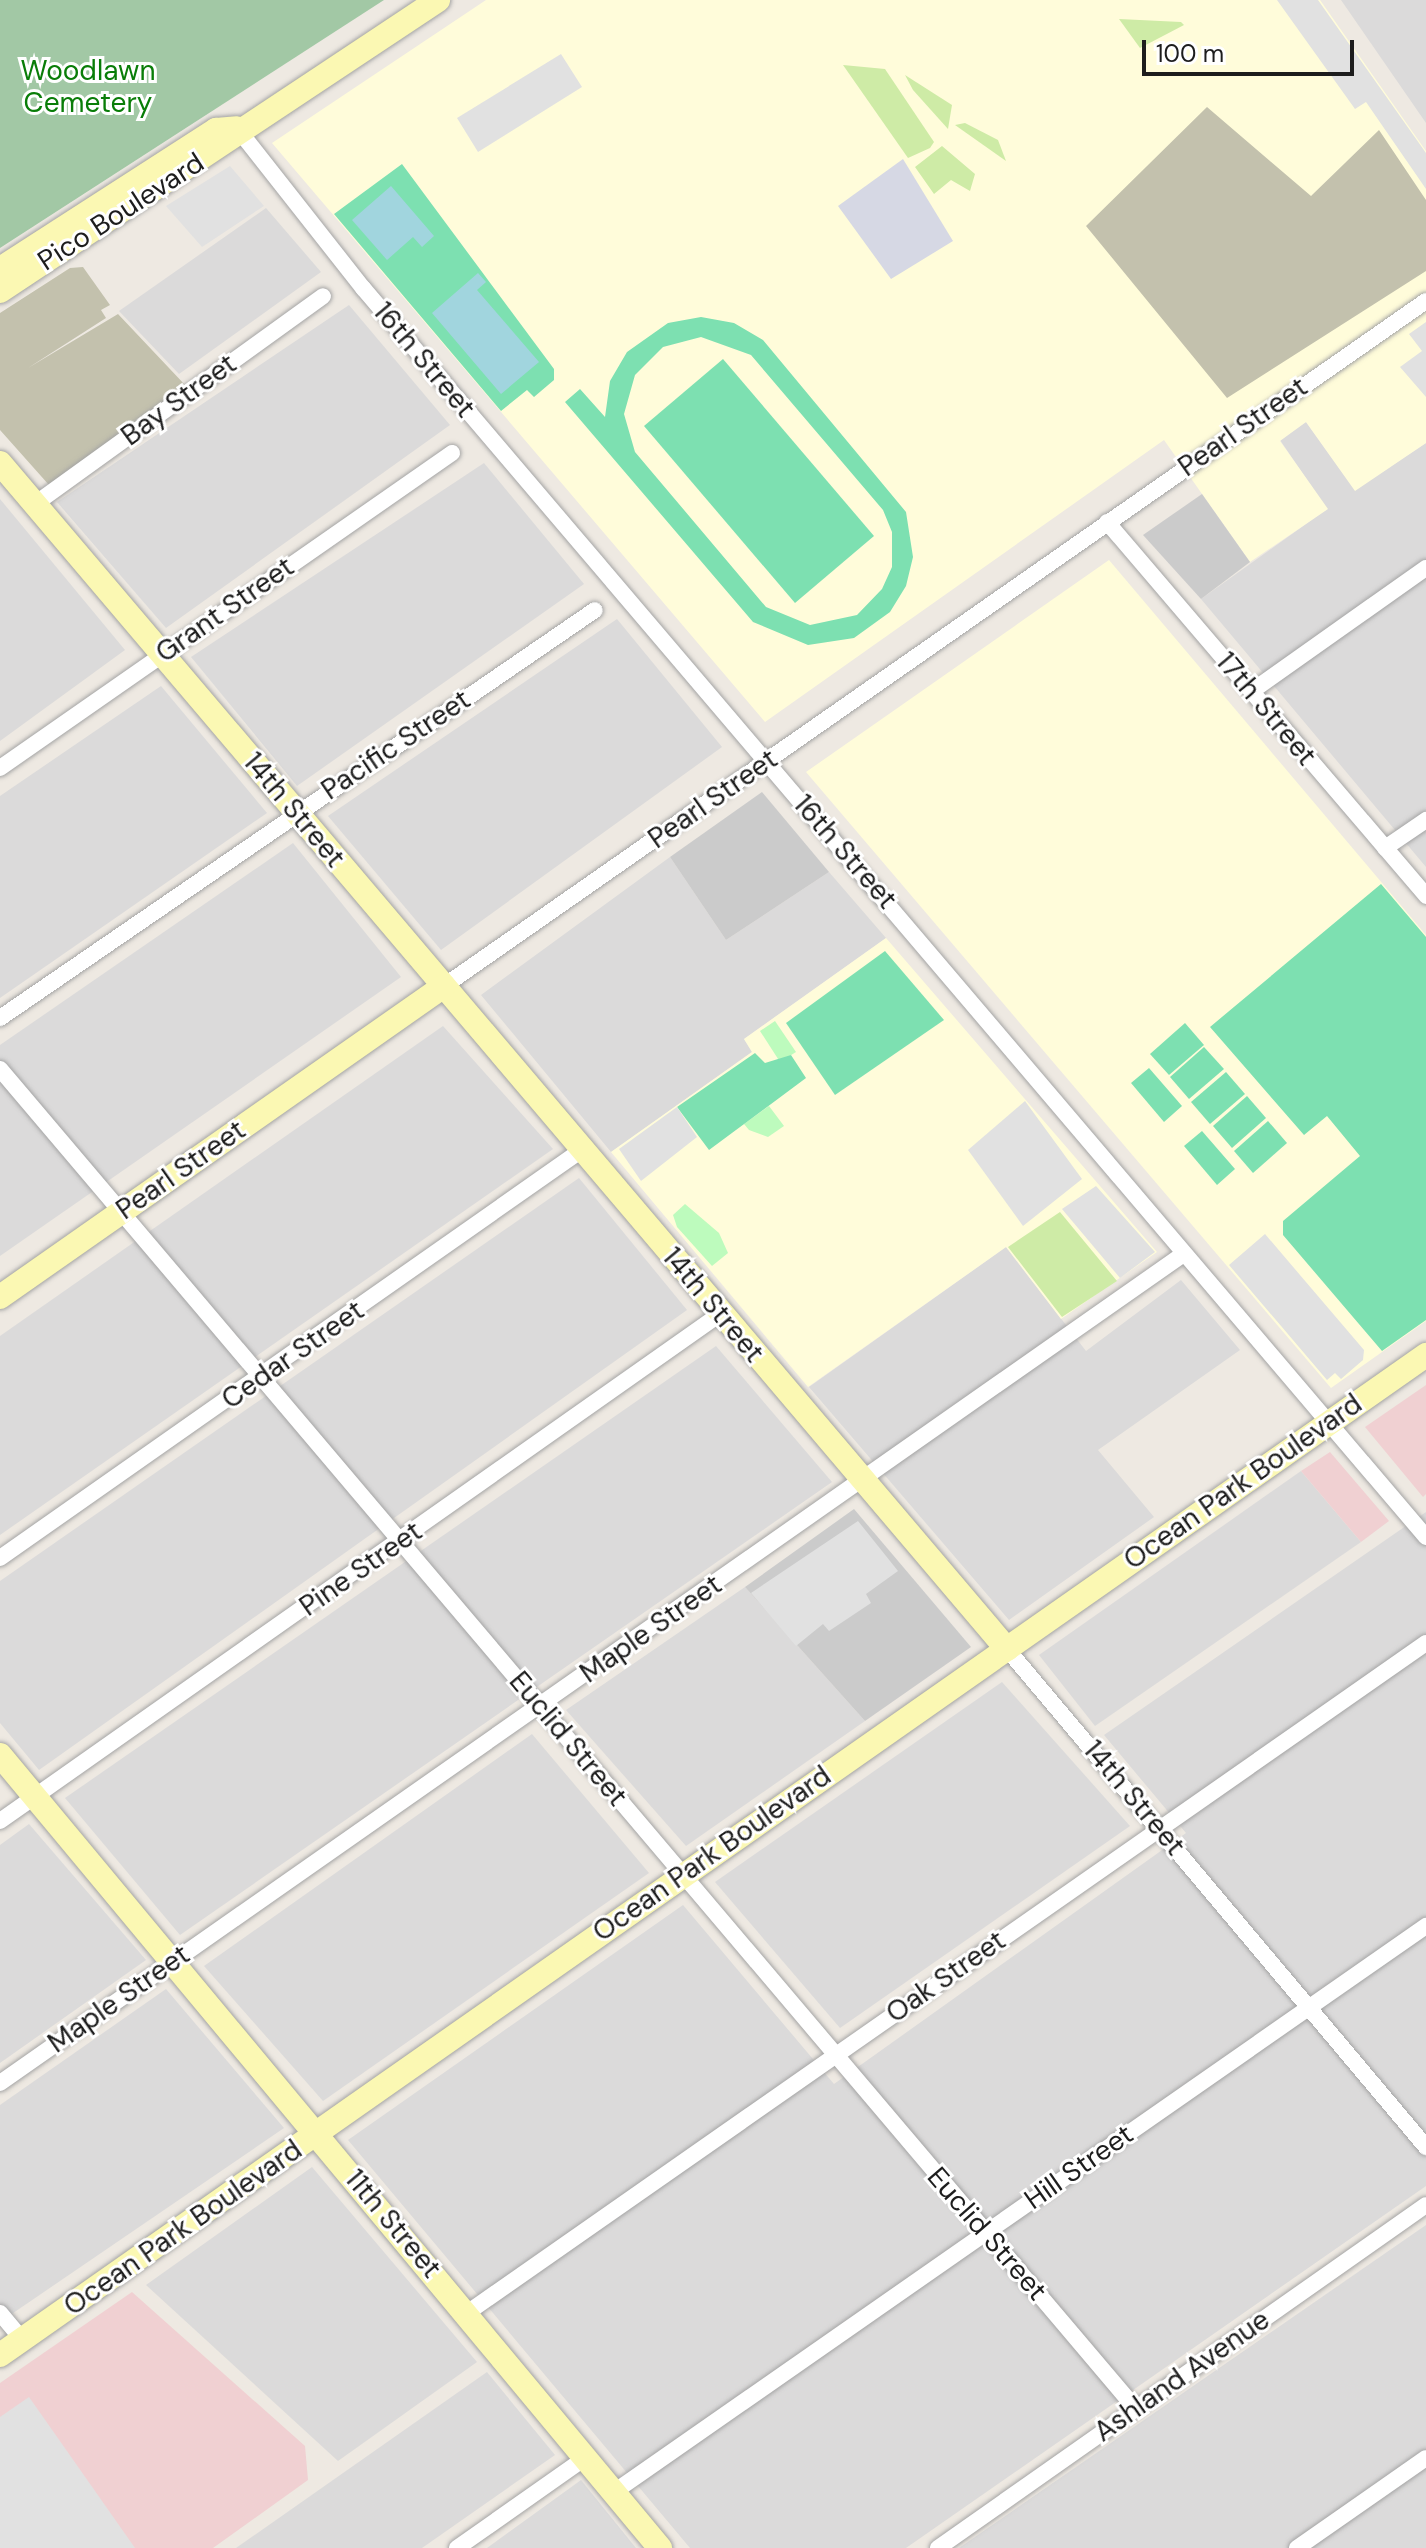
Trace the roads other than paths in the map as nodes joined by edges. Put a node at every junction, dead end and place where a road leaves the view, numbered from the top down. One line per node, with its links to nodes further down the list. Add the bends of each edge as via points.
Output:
1 (438, 0): 2 (street, Pico Boulevard)
2 (237, 128): 3 (street, Pico Boulevard, via 225,145 136,190); 16 (street, 16th Street, via 363,288)
3 (55, 244): 4 (street, Pico Boulevard); 5 (street, Pico Boulevard)
4 (0, 269)
5 (0, 291)
6 (323, 296): 10 (street, Bay Street)
7 (1426, 301): 11 (street, Pearl Street)
8 (452, 453): 14 (street, Grant Street)
9 (0, 463): 10 (street, 14th Street)
10 (35, 504): 14 (street, 14th Street)
11 (1107, 522): 15 (street, 17th Street); 16 (street, Pearl Street)
12 (1426, 568): 15 (street)
13 (595, 610): 18 (street, Pacific Street)
14 (161, 654): 17 (street, Grant Street); 18 (street, 14th Street)
15 (1252, 691): 20 (street, 17th Street)
16 (767, 761): 22 (street, Pearl Street); 27 (street, 16th Street)
17 (0, 768)
18 (296, 812): 22 (street, 14th Street); 23 (street, Pacific Street)
19 (1426, 820): 20 (street)
20 (1385, 848): 21 (street, 17th Street)
21 (1426, 896)
22 (444, 986): 25 (street, 14th Street); 26 (street, Pearl Street)
23 (0, 1018)
24 (0, 1069): 26 (street, Euclid Street)
25 (583, 1149): 29 (street, 14th Street); 31 (street, Cedar Street)
26 (120, 1212): 28 (street, Pearl Street); 31 (street, Euclid Street)
27 (1182, 1255): 32 (street, 16th Street); 33 (street, Maple Street)
28 (0, 1297)
29 (720, 1314): 33 (street, 14th Street); 35 (street, Pine Street)
30 (1426, 1355): 32 (street, Ocean Park Boulevard)
31 (261, 1378): 35 (street, Euclid Street); 36 (street, Cedar Street)
32 (1327, 1421): 34 (street, 16th Street); 38 (street, Ocean Park Boulevard)
33 (864, 1480): 38 (street, 14th Street); 39 (street, Maple Street)
34 (1426, 1537)
35 (400, 1543): 39 (street, Euclid Street); 41 (street, Pine Street)
36 (0, 1558)
37 (1426, 1643): 43 (street, Oak Street)
38 (1007, 1649): 43 (street, 14th Street); 44 (street, Ocean Park Boulevard)
39 (541, 1706): 44 (street, Euclid Street); 46 (street, Maple Street)
40 (0, 1755): 41 (street, 11th Street)
41 (36, 1796): 42 (street, Pine Street); 46 (street, 11th Street)
42 (0, 1821)
43 (1159, 1828): 47 (street, 14th Street); 48 (street, Oak Street)
44 (683, 1874): 48 (street, Euclid Street); 50 (street, Ocean Park Boulevard)
45 (1426, 1926): 47 (street, Hill Street)
46 (173, 1962): 49 (street, Maple Street); 50 (street, 11th Street)
47 (1310, 2005): 51 (street, 14th Street); 53 (street, Hill Street)
48 (833, 2056): 53 (street, Euclid Street); 55 (street, Oak Street)
49 (0, 2083)
50 (318, 2134): 55 (street, 11th Street); 56 (street, Ocean Park Boulevard)
51 (1426, 2147)
52 (1426, 2205): 58 (street, Ashland Avenue)
53 (985, 2232): 58 (street, Euclid Street); 61 (street, Hill Street)
54 (0, 2313): 56 (street)
55 (467, 2313): 59 (street, 11th Street)
56 (22, 2339): 57 (street, Ocean Park Boulevard)
57 (0, 2355)
58 (1136, 2409): 64 (street, Ashland Avenue)
59 (585, 2458): 61 (street, 11th Street); 62 (street)
60 (1426, 2458): 65 (street)
61 (614, 2492): 63 (street, 11th Street)
62 (457, 2548)
63 (660, 2548)
64 (938, 2548)
65 (1297, 2548)

